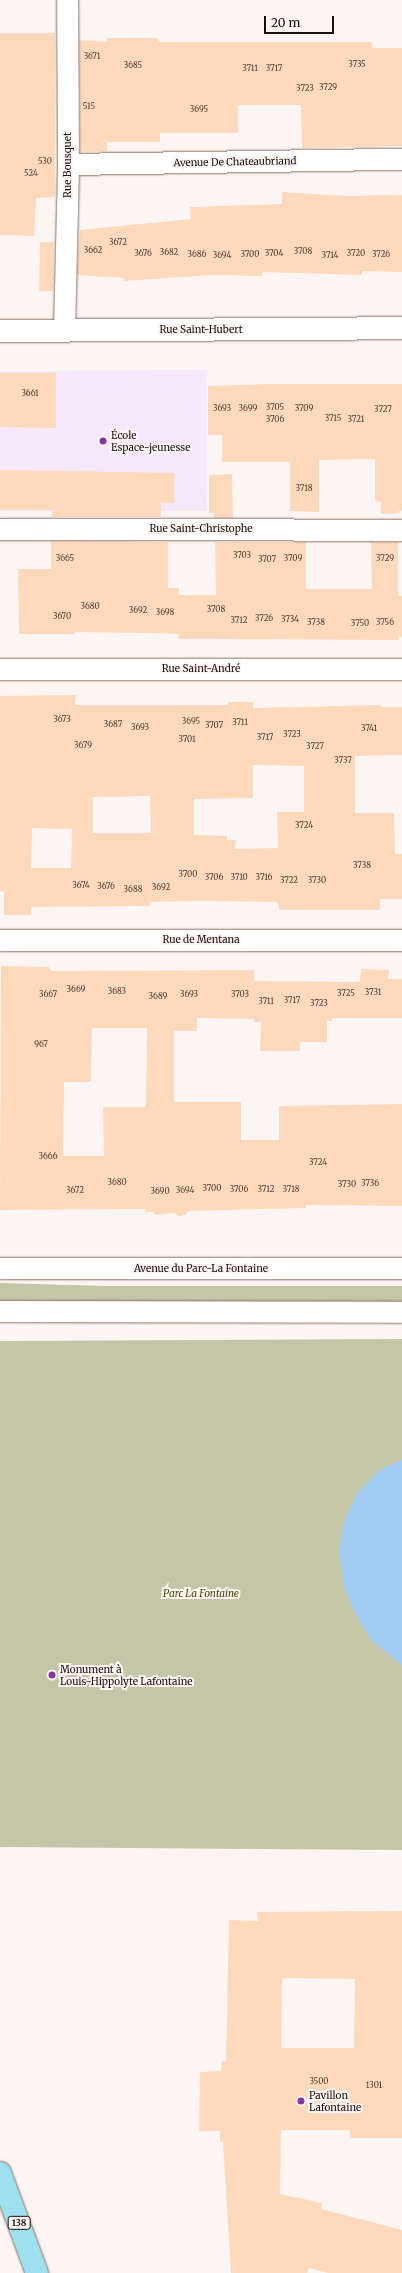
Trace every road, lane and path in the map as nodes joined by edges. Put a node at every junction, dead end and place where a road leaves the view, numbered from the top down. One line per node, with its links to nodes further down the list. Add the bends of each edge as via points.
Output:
1 (67, 0): 3 (street, Rue Bousquet)
2 (402, 159): 3 (street, Avenue De Chateaubriand)
3 (68, 164): 6 (street, Rue Bousquet)
4 (402, 328): 6 (street, Rue Saint-Hubert)
5 (0, 331): 6 (street, Rue Saint-Hubert)
6 (64, 331)
7 (0, 529): 8 (street, Rue Saint-Christophe)
8 (402, 530)
9 (0, 669): 10 (street, Rue Saint-André)
10 (402, 669)
11 (0, 940): 12 (street, Rue de Mentana)
12 (402, 940)
13 (0, 1268): 14 (street, Avenue du Parc-La Fontaine)
14 (402, 1268)
15 (0, 1311): 16 (street)
16 (402, 1312)
17 (0, 2173): 18 (main road, 138)
18 (37, 2273)

